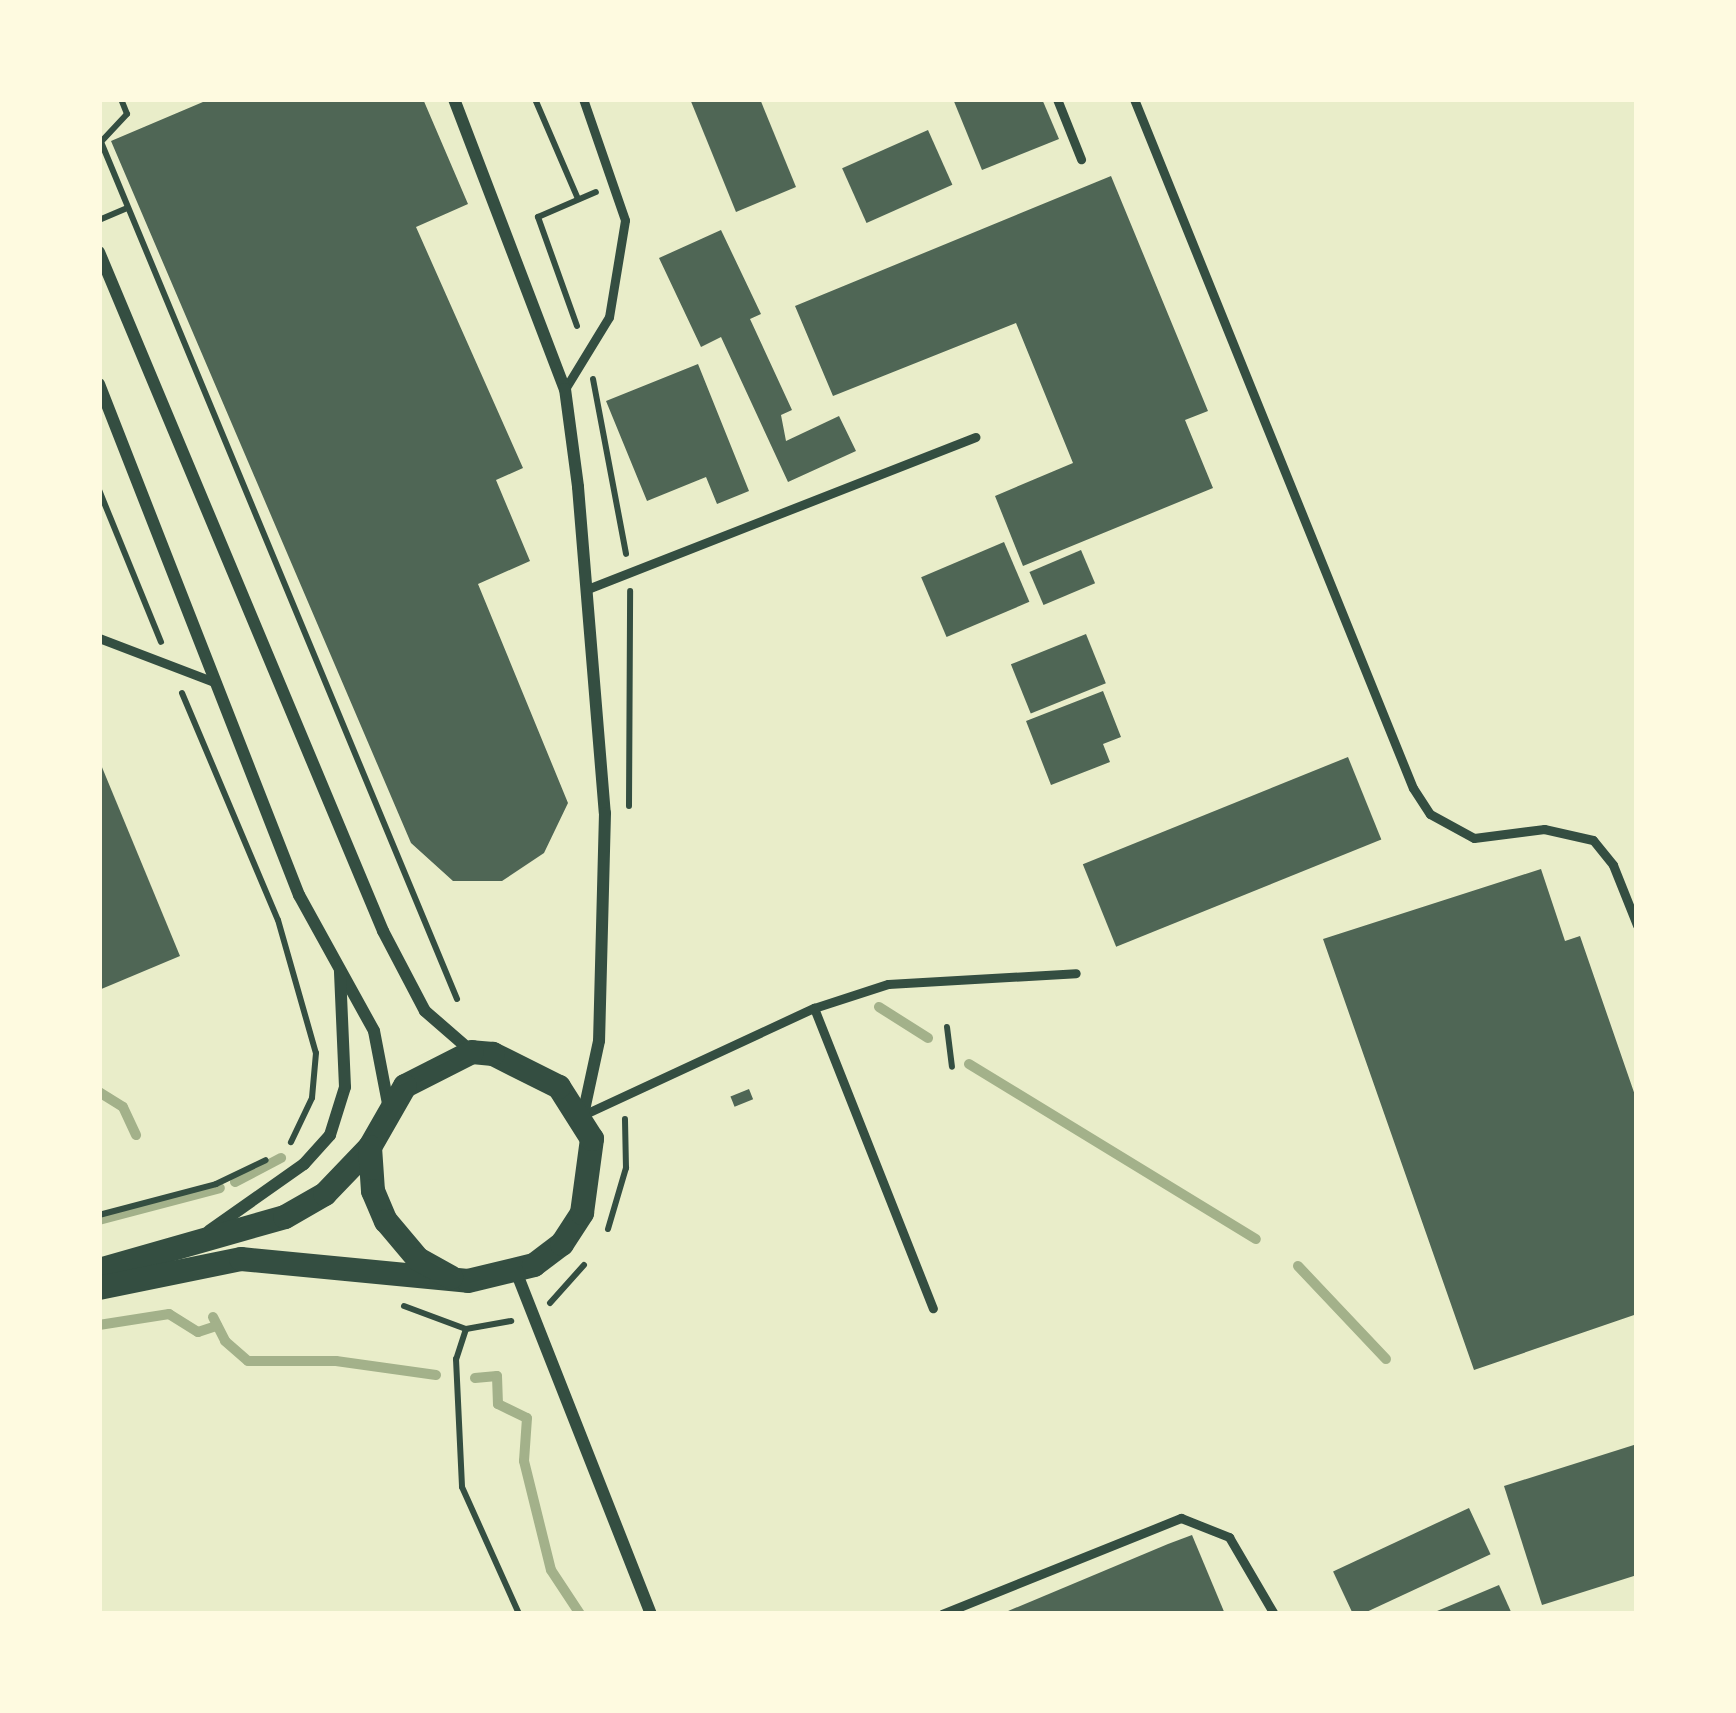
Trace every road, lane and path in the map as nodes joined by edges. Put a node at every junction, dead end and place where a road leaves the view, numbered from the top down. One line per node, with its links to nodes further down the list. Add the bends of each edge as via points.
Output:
1 (121, 99): 10 (path, via 127,114 101,142)
2 (454, 99): 15 (street)
3 (535, 99): 9 (path)
4 (584, 99): 8 (lane)
5 (1057, 99): 7 (lane)
6 (1134, 99): 22 (lane, via 1413,788 1430,814 1474,838 1544,829 1593,840 1613,865)
7 (1081, 159)
8 (617, 183): 9 (path); 13 (lane, via 622,262)
9 (578, 199): 13 (path, via 538,217)
10 (127, 208): 11 (path); 25 (path)
11 (99, 220)
12 (99, 252): 28 (street, via 392,949 425,1012)
13 (590, 360): 15 (lane)
14 (99, 384): 21 (street)
15 (565, 388): 18 (street)
16 (976, 437): 18 (lane)
17 (99, 490): 20 (path)
18 (590, 588): 31 (street, via 605,813 599,1041)
19 (99, 638): 20 (lane)
20 (169, 660): 21 (lane); 32 (path, via 278,920 316,1053 312,1098)
21 (223, 686): 23 (street, via 299,895)
22 (1637, 926)
23 (339, 964): 30 (street, via 374,1031); 36 (street, via 345,1087 330,1135 304,1164)
24 (1076, 973): 26 (lane, via 888,984)
25 (457, 999)
26 (814, 1008): 31 (lane); 43 (lane)
27 (947, 1027): 29 (path)
28 (472, 1052): 30 (main road, via 420,1075); 31 (main road, via 532,1068)
29 (952, 1067)
30 (388, 1104): 33 (main road)
31 (584, 1115): 38 (main road, via 594,1169 582,1213 562,1244)
32 (289, 1146)
33 (370, 1148): 36 (main road, via 306,1207); 39 (main road, via 373,1191 386,1221 418,1259)
34 (271, 1157): 35 (path, via 216,1184)
35 (99, 1214)
36 (186, 1247): 37 (main road)
37 (99, 1270)
38 (517, 1274): 39 (main road); 44 (street)
39 (451, 1277): 40 (main road, via 241,1259)
40 (99, 1288)
41 (564, 1296): 44 (path)
42 (390, 1303): 45 (path)
43 (933, 1308)
44 (530, 1313): 45 (path); 47 (street)
45 (466, 1329): 46 (path, via 456,1358 462,1487)
46 (519, 1614)
47 (651, 1614)
48 (942, 1614): 49 (lane, via 1181,1518 1229,1537)
49 (1274, 1614)

